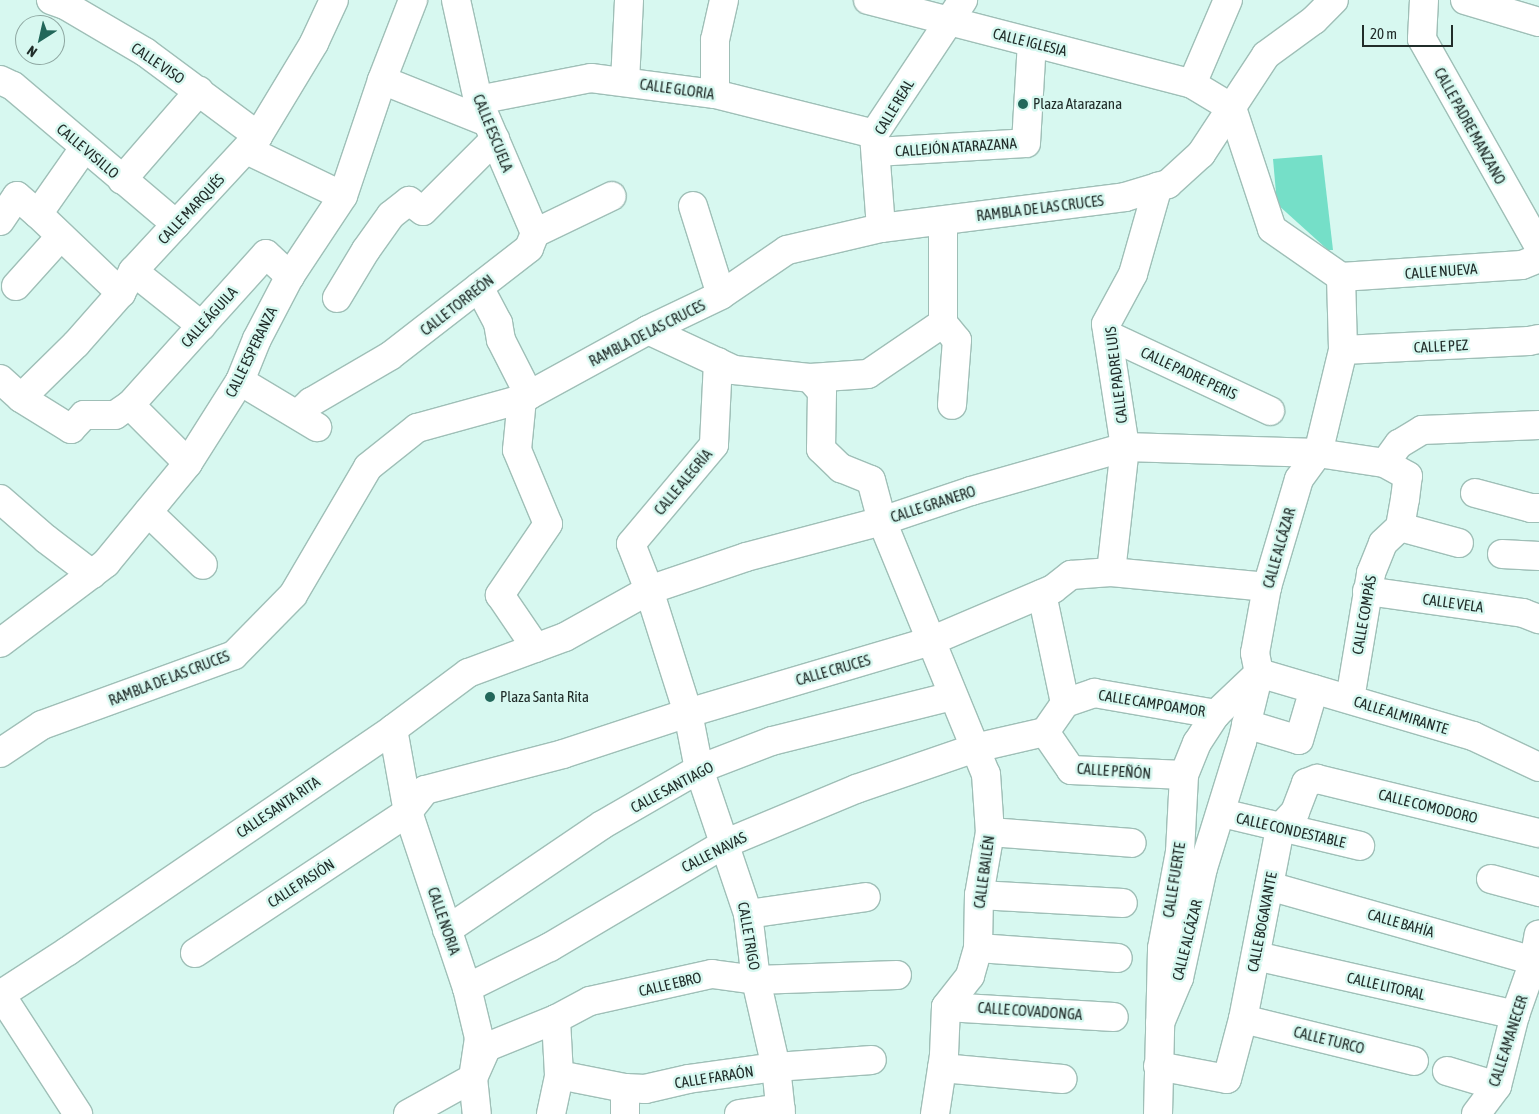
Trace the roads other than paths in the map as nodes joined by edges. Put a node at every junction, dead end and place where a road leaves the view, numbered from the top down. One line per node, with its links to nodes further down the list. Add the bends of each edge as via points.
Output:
1 (51, 0): 19 (street, CALLE VISO, via 145,52)
2 (334, 0): 23 (street, CALLE MARQUÉS, via 314,43)
3 (413, 0): 16 (street, CALLE ESPERANZA)
4 (456, 0): 22 (street, CALLE ESCUELA)
5 (629, 0): 17 (street)
6 (724, 0): 20 (street, via 715,40)
7 (868, 0): 12 (street, CALLE IGLESIA)
8 (1228, 0): 18 (street)
9 (1334, 0): 21 (street, RAMBLA DE LAS CRUCES, via 1314,20 1266,55)
10 (1424, 0): 38 (street, CALLE PADRE MANZANO, via 1422,39)
11 (1465, 0): 13 (street)
12 (956, 11): 14 (street, CALLE IGLESIA); 24 (street, CALLE REAL)
13 (1539, 22)
14 (1032, 43): 18 (street, CALLE IGLESIA); 24 (street, CALLEJÓN ATARAZANA, via 1026,143)
15 (0, 80): 25 (street, CALLE VISILLO, via 13,86)
16 (382, 80): 22 (street); 28 (street, CALLE ESPERANZA)
17 (625, 82): 20 (street, CALLE GLORIA); 22 (street, CALLE GLORIA, via 591,78)
18 (1192, 84): 21 (street, CALLE IGLESIA)
19 (199, 90): 23 (street, CALLE VISO); 26 (street)
20 (716, 94): 24 (street, CALLE GLORIA)
21 (1232, 108): 27 (street, RAMBLA DE LAS CRUCES, via 1201,154 1168,184); 41 (street, via 1272,229)
22 (487, 120): 36 (street, CALLE ESCUELA); 46 (street, via 423,211 409,201 390,215)
23 (252, 143): 28 (street, CALLE VISO); 34 (street, CALLE MARQUÉS)
24 (875, 143): 35 (street, CALLE REAL)
25 (84, 148): 26 (street, CALLE VISILLO); 31 (street)
26 (122, 180): 34 (street, CALLE VISILLO)
27 (1158, 186): 33 (street, RAMBLA DE LAS CRUCES, via 1125,197); 50 (street, CALLE PADRE LUIS, via 1133,274 1106,324)
28 (343, 196): 40 (street, CALLE ESPERANZA)
29 (612, 196): 36 (street)
30 (693, 206): 45 (street)
31 (38, 214): 32 (street, via 17,196); 37 (street)
32 (0, 221)
33 (943, 221): 35 (street, RAMBLA DE LAS CRUCES); 47 (street)
34 (176, 224): 42 (street, CALLE MARQUÉS)
35 (881, 228): 45 (street, RAMBLA DE LAS CRUCES, via 787,250)
36 (535, 233): 44 (street, CALLE TORREÓN, via 529,248)
37 (61, 236): 42 (street); 43 (street)
38 (1539, 247)
39 (1539, 258): 41 (street, CALLE NUEVA, via 1522,265)
40 (290, 276): 48 (street, CALLE ÁGUILA, via 266,254); 56 (street, CALLE ESPERANZA, via 257,339)
41 (1341, 277): 52 (street, CALLE ALCÁZAR)
42 (127, 282): 48 (street); 58 (street, CALLE MARQUÉS, via 76,344)
43 (16, 286)
44 (479, 287): 56 (street, CALLE TORREÓN, via 390,356 311,402 307,421); 57 (street, via 498,323 501,340)
45 (721, 295): 49 (street, RAMBLA DE LAS CRUCES)
46 (337, 298)
47 (943, 323): 54 (street, via 868,374); 60 (street, via 957,340)
48 (202, 326): 59 (street, CALLE ÁGUILA)
49 (648, 330): 53 (street); 57 (street, RAMBLA DE LAS CRUCES)
50 (1108, 336): 61 (street, CALLE PADRE PERIS); 63 (street, CALLE PADRE LUIS)
51 (1539, 339): 52 (street, CALLE PEZ)
52 (1343, 350): 64 (street, CALLE ALCÁZAR)
53 (718, 362): 54 (street, via 734,370); 80 (street, CALLE ALEGRÍA, via 714,445 631,544)
54 (810, 378): 71 (street, CALLE BAILÉN, via 822,392 821,448 841,468 871,480)
55 (0, 379): 58 (street)
56 (240, 381): 65 (street, CALLE ESPERANZA)
57 (525, 397): 87 (street, via 517,450 548,524 500,595); 99 (street, RAMBLA DE LAS CRUCES, via 417,428 368,467 293,595 234,655 42,725)
58 (21, 398): 59 (street, via 71,429 84,415 115,415)
59 (130, 404): 65 (street)
60 (952, 405)
61 (1270, 411)
62 (1539, 426): 66 (street, via 1422,430 1399,444)
63 (1125, 447): 64 (street, CALLE GRANERO); 71 (street, CALLE GRANERO, via 971,491); 77 (street, CALLE PADRE LUIS)
64 (1318, 453): 66 (street, CALLE GRANERO); 79 (street, CALLE ALCÁZAR, via 1300,479)
65 (188, 463): 70 (street, CALLE ESPERANZA)
66 (1385, 463): 72 (street, via 1408,476)
67 (1474, 493): 69 (street)
68 (0, 499): 78 (street)
69 (1539, 508)
70 (148, 512): 76 (street); 78 (street, CALLE ESPERANZA, via 106,563)
71 (882, 521): 80 (street, CALLE GRANERO, via 746,557); 85 (street, CALLE BAILÉN)
72 (1400, 527): 73 (street); 81 (street, CALLE COMPÁS, via 1383,543)
73 (1459, 543)
74 (1502, 554): 75 (street)
75 (1539, 556)
76 (203, 565)
77 (1111, 572): 79 (street, CALLE CRUCES); 82 (street, CALLE CRUCES, via 1071,575)
78 (92, 574): 86 (street, CALLE ESPERANZA)
79 (1267, 587): 88 (street, CALLE ALCÁZAR, via 1255,653)
80 (649, 590): 84 (street, CALLE GRANERO); 93 (street, CALLE TRIGO)
81 (1367, 592): 83 (street, CALLE VELA, via 1523,613); 91 (street, CALLE COMPÁS)
82 (1042, 594): 85 (street, CALLE CRUCES); 92 (street)
83 (1539, 619)
84 (565, 637): 87 (street, CALLE SANTA RITA)
85 (931, 641): 90 (street, CALLE BAILÉN); 93 (street, CALLE CRUCES)
86 (0, 643)
87 (536, 648): 96 (street, CALLE SANTA RITA, via 468,673)
88 (1259, 673): 89 (street, CALLE ALMIRANTE); 94 (street, CALLE FUERTE); 95 (street, CALLE ALCÁZAR)
89 (1314, 689): 91 (street, CALLE ALMIRANTE); 95 (street, via 1299,740)
90 (952, 696): 98 (street, CALLE BAILÉN); 101 (street, CALLE SANTIAGO, via 772,742)
91 (1350, 699): 100 (street, CALLE ALMIRANTE, via 1473,736)
92 (1065, 703): 94 (street, CALLE CAMPOAMOR, via 1094,693); 97 (street)
93 (688, 712): 101 (street, CALLE TRIGO); 104 (street, CALLE CRUCES, via 564,754 425,790)
94 (1216, 714): 102 (street, CALLE FUERTE)
95 (1246, 724): 105 (street, CALLE ALCÁZAR)
96 (393, 729): 104 (street, CALLE NORIA); 129 (street, CALLE SANTA RITA)
97 (1045, 732): 98 (street); 102 (street, CALLE PEÑÓN, via 1071,770)
98 (975, 748): 107 (street, CALLE BAILÉN, via 986,774); 110 (street, CALLE NAVAS, via 856,789)
99 (0, 753)
100 (1539, 767)
101 (698, 769): 110 (street, CALLE TRIGO); 119 (street, CALLE SANTIAGO, via 602,826)
102 (1184, 775): 135 (street, CALLE FUERTE, via 1180,852 1162,948)
103 (1317, 778): 106 (street, CALLE BOGAVANTE, via 1306,783 1295,812); 108 (street, CALLE COMODORO)
104 (408, 812): 119 (street, CALLE NORIA); 122 (street, CALLE PASIÓN)
105 (1222, 813): 106 (street, CALLE CONDESTABLE); 135 (street, CALLE ALCÁZAR, via 1203,868 1179,978)
106 (1280, 828): 111 (street, CALLE CONDESTABLE); 113 (street, CALLE BOGAVANTE)
107 (990, 832): 109 (street); 115 (street, CALLE BAILÉN)
108 (1539, 833)
109 (1132, 843)
110 (724, 844): 118 (street, CALLE TRIGO); 128 (street, CALLE NAVAS, via 550,947)
111 (1360, 846)
112 (1491, 879): 114 (street)
113 (1269, 886): 123 (street, CALLE BOGAVANTE); 125 (street, CALLE BAHÍA)
114 (1539, 892)
115 (979, 895): 117 (street); 121 (street, CALLE BAILÉN)
116 (866, 897): 118 (street)
117 (1122, 903)
118 (748, 914): 127 (street, CALLE TRIGO)
119 (447, 930): 128 (street, CALLE NORIA)
120 (1539, 934): 125 (street, CALLE AMANECER)
121 (978, 948): 124 (street); 130 (street, CALLE BAILÉN, via 970,976)
122 (195, 953)
123 (1256, 956): 131 (street, CALLE LITORAL); 134 (street, CALLE BOGAVANTE)
124 (1118, 958)
125 (1534, 961): 131 (street, CALLE AMANECER)
126 (897, 975): 127 (street, CALLE EBRO)
127 (756, 980): 133 (street, CALLE EBRO, via 712,974 590,1001); 139 (street, CALLE TRIGO)
128 (467, 988): 143 (street, CALLE NORIA, via 479,1038)
129 (0, 995): 148 (street)
130 (946, 1007): 132 (street, CALLE COVADONGA); 140 (street)
131 (1516, 1015): 145 (street, CALLE AMANECER)
132 (1114, 1017)
133 (556, 1019): 142 (street); 143 (street, CALLE EBRO, via 487,1047)
134 (1243, 1019): 137 (street, CALLE TURCO); 138 (street, CALLE BOGAVANTE, via 1227,1079)
135 (1159, 1024): 138 (street, CALLE FUERTE)
136 (872, 1060): 139 (street, CALLE FARAÓN)
137 (1414, 1060)
138 (1158, 1066): 154 (street, CALLE FUERTE)
139 (776, 1067): 146 (street, CALLE FARAÓN, via 688,1079 645,1089); 147 (street, CALLE TRIGO)
140 (942, 1068): 144 (street); 153 (street)
141 (1447, 1071): 145 (street)
142 (558, 1075): 146 (street, CALLE FARAÓN); 151 (street)
143 (474, 1078): 149 (street); 150 (street, CALLE NORIA)
144 (1062, 1079)
145 (1497, 1086): 155 (street, CALLE AMANECER)
146 (625, 1101)
147 (781, 1111): 152 (street)
148 (78, 1114)
149 (408, 1114)
150 (477, 1114)
151 (551, 1114)
152 (739, 1114)
153 (935, 1114)
154 (1158, 1114)
155 (1476, 1114)

